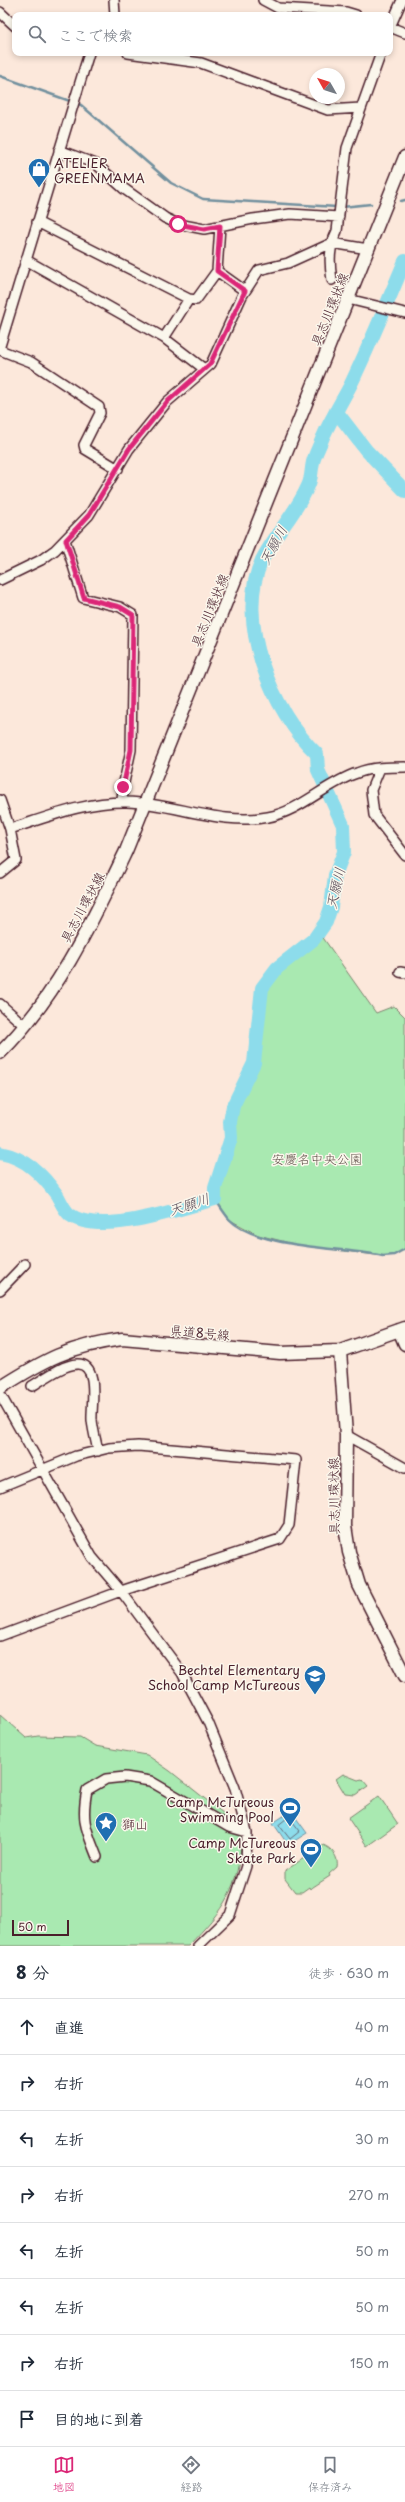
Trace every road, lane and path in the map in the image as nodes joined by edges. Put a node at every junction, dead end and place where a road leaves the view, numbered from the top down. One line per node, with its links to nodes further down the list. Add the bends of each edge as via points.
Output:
1 (114, 0): 5 (street)
2 (263, 0): 6 (street, via 278,8)
3 (402, 0): 7 (street)
4 (0, 12): 8 (street)
5 (115, 12)
6 (346, 12)
7 (393, 20)
8 (12, 23)
9 (393, 28): 10 (street)
10 (405, 33)
11 (88, 56): 15 (street)
12 (150, 56): 14 (street, via 200,63 328,110)
13 (380, 56): 14 (street)
14 (361, 108): 17 (street, via 346,148)
15 (59, 150): 18 (street); 19 (street, via 96,164 123,188 165,218 178,224 204,229)
16 (405, 157): 21 (main road, 具志川環状線)
17 (339, 217): 19 (street, via 290,214 253,218); 20 (street)
18 (38, 222): 22 (street); 26 (street)
19 (220, 226): 23 (street)
20 (332, 243): 21 (street); 24 (street, via 329,263); 25 (street, via 288,263 259,270)
21 (368, 249): 27 (main road, 具志川環状線)
22 (26, 260): 29 (street); 30 (street)
23 (217, 271): 25 (street); 26 (street, via 196,300)
24 (332, 280)
25 (245, 291): 32 (street, via 210,364)
26 (189, 299): 29 (street)
27 (348, 299): 28 (street); 40 (main road, 具志川環状線)
28 (405, 313)
29 (164, 338): 32 (street)
30 (0, 346)
31 (0, 350): 33 (street, via 31,362 99,407 100,413 84,445 85,449)
32 (203, 368): 33 (street, via 167,402 129,449)
33 (118, 469): 34 (street, via 89,515)
34 (66, 540): 35 (street, via 41,560); 39 (street, via 84,598 120,607 133,615 131,750)
35 (0, 580)
36 (405, 767): 37 (street)
37 (380, 768): 40 (street, via 356,773 293,808 270,817 234,818); 42 (street, via 371,790 374,815)
38 (0, 800): 41 (street)
39 (122, 802): 40 (street); 41 (street, via 97,802)
40 (146, 804): 45 (main road, 具志川環状線, via 107,892 82,939)
41 (10, 829): 43 (street, via 16,860)
42 (405, 855)
43 (0, 873)
44 (0, 1004): 45 (street)
45 (26, 1026): 46 (main road, 具志川環状線)
46 (0, 1053)
47 (25, 1264): 48 (street)
48 (0, 1290)
49 (402, 1329): 50 (main road); 51 (main road, 県道8号線)
50 (405, 1344)
51 (340, 1350): 53 (main road, 県道8号線, via 280,1353 122,1339 81,1346 58,1354); 55 (main road, 具志川環状線)
52 (32, 1386): 56 (street, via 66,1367 77,1364 86,1367 92,1374 92,1421)
53 (0, 1388)
54 (0, 1394): 58 (street)
55 (346, 1435): 57 (street); 62 (main road, 具志川環状線, via 345,1526 349,1552 359,1586)
56 (98, 1451): 58 (street, via 76,1456); 60 (street, via 138,1446 296,1460 289,1525 280,1539)
57 (405, 1468)
58 (43, 1469): 59 (street); 60 (street, via 92,1557)
59 (0, 1487)
60 (121, 1591): 61 (street); 63 (street, via 182,1673 208,1722 236,1788)
61 (0, 1636)
62 (405, 1676)
63 (247, 1832): 64 (street, via 229,1827 150,1781 125,1777 106,1779 87,1790 84,1804 84,1823); 65 (street, via 246,1866 230,1915)
64 (97, 1857)
65 (198, 1946)

